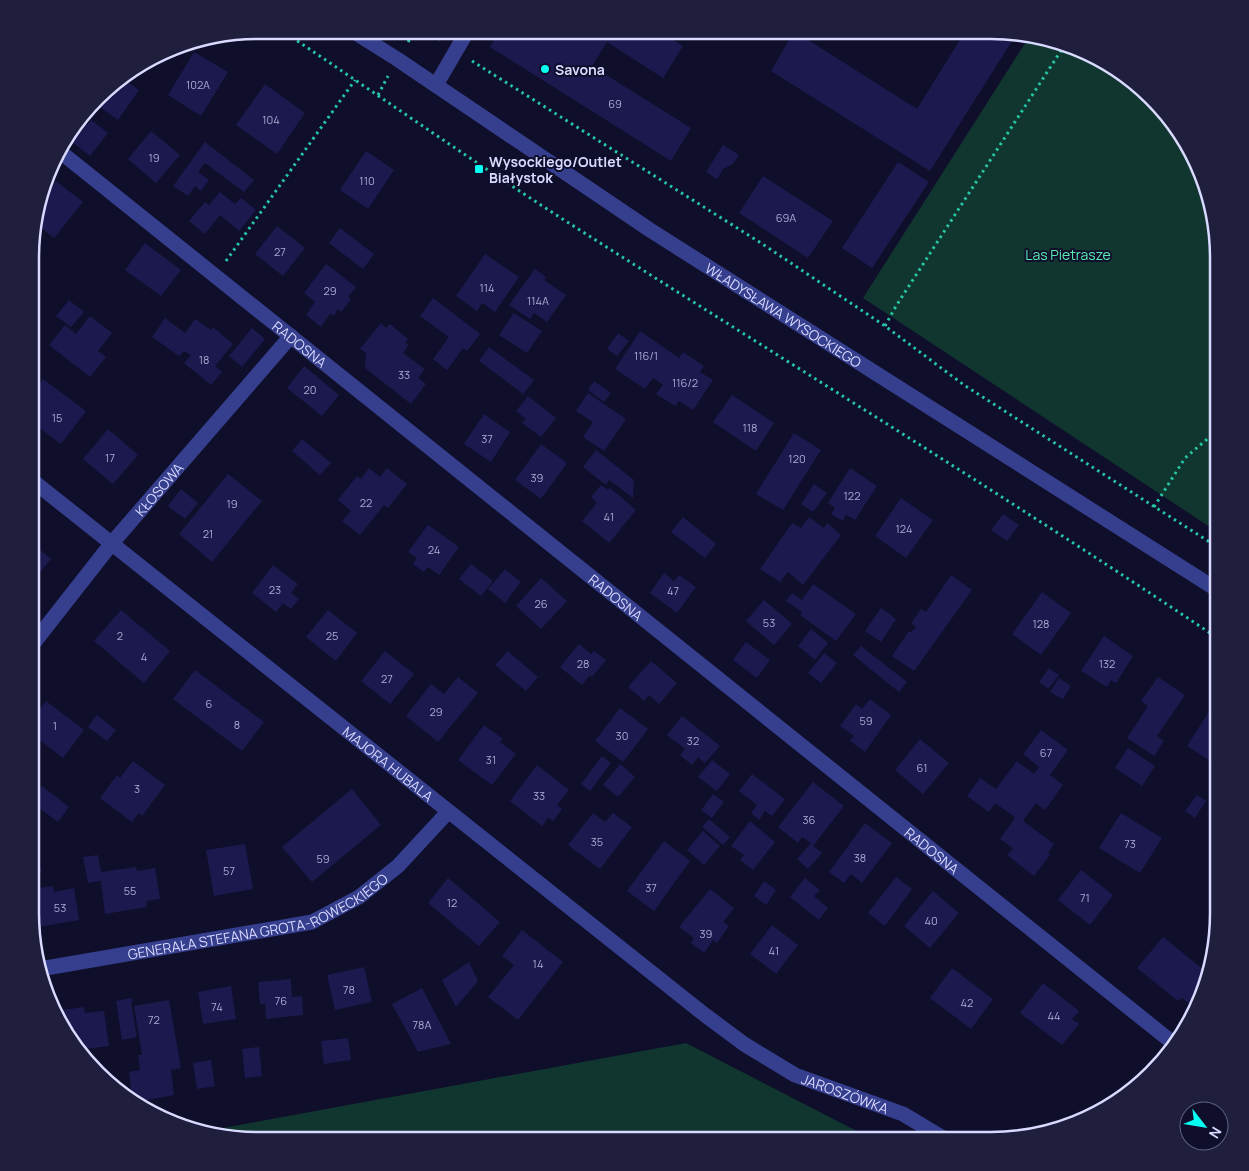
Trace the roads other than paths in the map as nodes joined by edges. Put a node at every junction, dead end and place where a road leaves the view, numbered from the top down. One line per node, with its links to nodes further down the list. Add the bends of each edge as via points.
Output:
1 (365, 39): 3 (street, WŁADYSŁAWA WYSOCKIEGO)
2 (463, 39): 3 (street)
3 (436, 85): 8 (street, WŁADYSŁAWA WYSOCKIEGO, via 650,230)
4 (64, 155): 5 (street, RADOSNA)
5 (291, 336): 7 (street, KŁOSOWA); 12 (street, RADOSNA)
6 (39, 486): 7 (street, MAJORA HUBALA)
7 (112, 543): 9 (street, KŁOSOWA); 10 (street, MAJORA HUBALA)
8 (1210, 585)
9 (39, 636)
10 (448, 812): 11 (street, GENERAŁA STEFANA GROTA-ROWECKIEGO, via 398,866 359,897 312,922); 13 (street, MAJORA HUBALA)
11 (46, 969)
12 (1170, 1040)
13 (744, 1044): 14 (street, JAROSZÓWKA, via 795,1075 903,1114)
14 (933, 1132)

